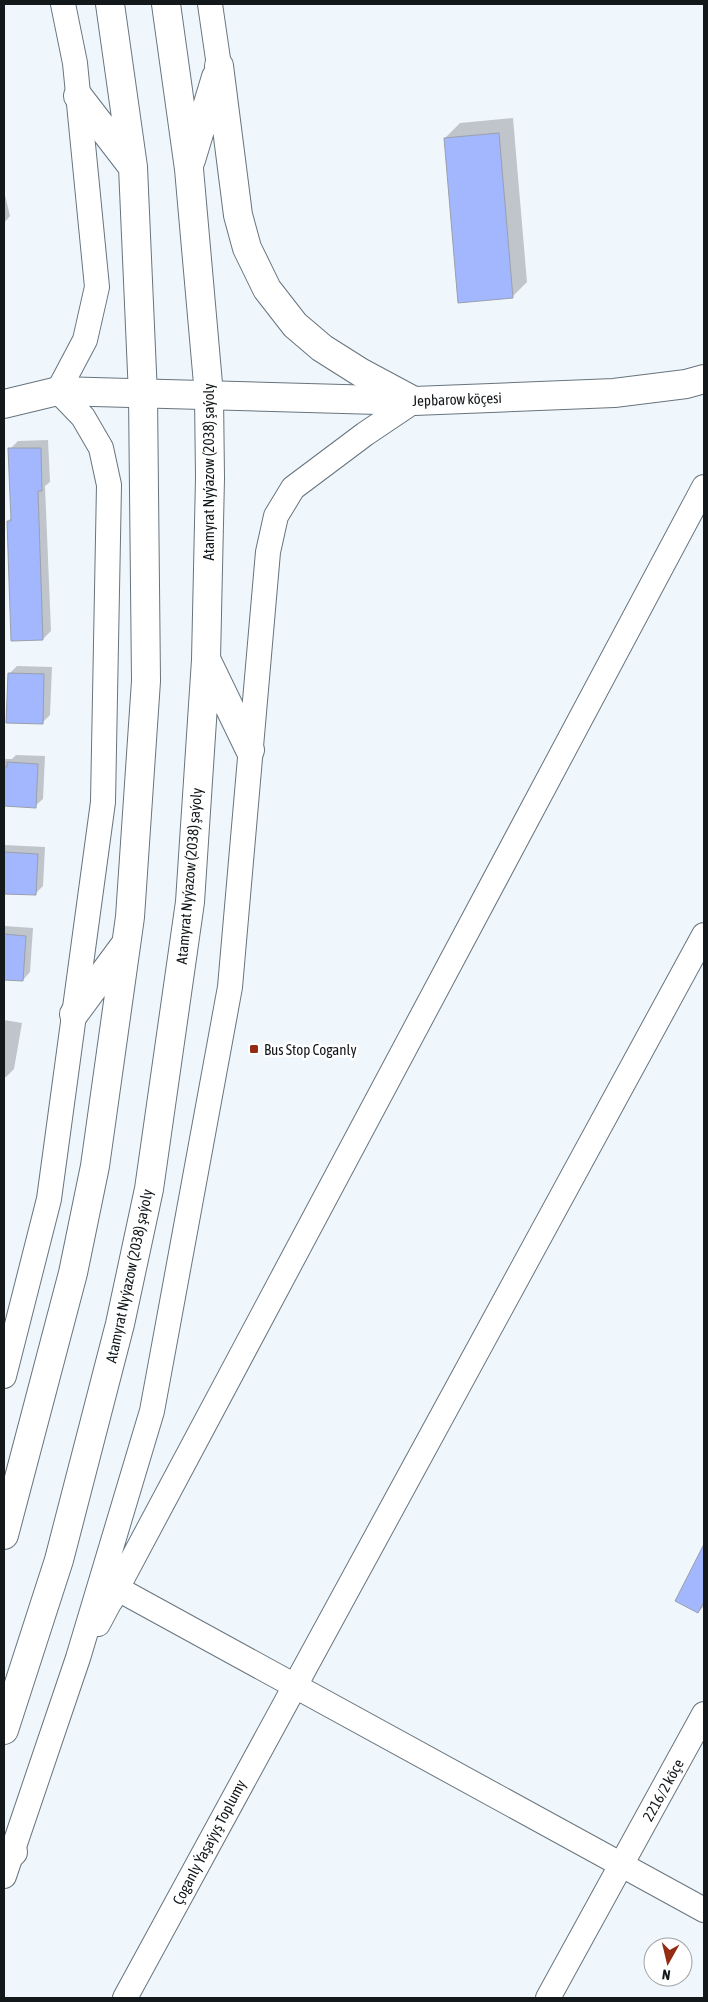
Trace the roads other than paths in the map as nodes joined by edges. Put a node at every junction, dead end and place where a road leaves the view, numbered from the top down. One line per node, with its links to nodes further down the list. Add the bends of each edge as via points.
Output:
1 (63, 4): 6 (street)
2 (110, 4): 7 (main road)
3 (166, 4): 8 (main road, Atamyrat Nyýazow (2038) şaýoly)
4 (210, 4): 5 (street)
5 (219, 66): 8 (main road); 13 (main road, via 238,215 247,248 267,289 295,326 322,348)
6 (78, 96): 7 (main road); 10 (street, via 97,287 85,340)
7 (133, 167): 11 (main road)
8 (189, 169): 12 (main road, Atamyrat Nyýazow (2038) şaýoly)
9 (704, 379): 13 (main road, Jepbarow köçesi, via 614,393)
10 (58, 391): 11 (main road, Jepbarow köçesi); 14 (main road, Jepbarow köçesi); 20 (street, via 82,417 101,448 109,485 103,802)
11 (143, 394): 12 (main road, Jepbarow köçesi); 19 (main road, via 146,681)
12 (209, 394): 13 (main road, Jepbarow köçesi); 16 (main road, Atamyrat Nyýazow (2038) şaýoly)
13 (414, 401): 17 (street, via 293,488 276,516 268,552)
14 (4, 404)
15 (704, 487): 23 (street)
16 (206, 660): 17 (main road); 27 (main road, Atamyrat Nyýazow (2038) şaýoly, via 190,902 149,1189 82,1476 59,1560)
17 (250, 750): 24 (street, via 230,987 152,1411)
18 (704, 935): 25 (street, Çoganly Ýaşaýyş Toplumy)
19 (127, 942): 20 (main road); 22 (main road, via 93,1175 68,1292)
20 (74, 1014): 21 (street, via 49,1199)
21 (4, 1376)
22 (4, 1534)
23 (118, 1590): 24 (street); 25 (street)
24 (80, 1651): 28 (street)
25 (294, 1686): 29 (street); 31 (street, Çoganly Ýaşaýyş Toplumy)
26 (704, 1714): 29 (street, 2216/2 köçe)
27 (4, 1730)
28 (7, 1863)
29 (621, 1865): 30 (street); 32 (street)
30 (704, 1910)
31 (125, 1998)
32 (548, 1998)

